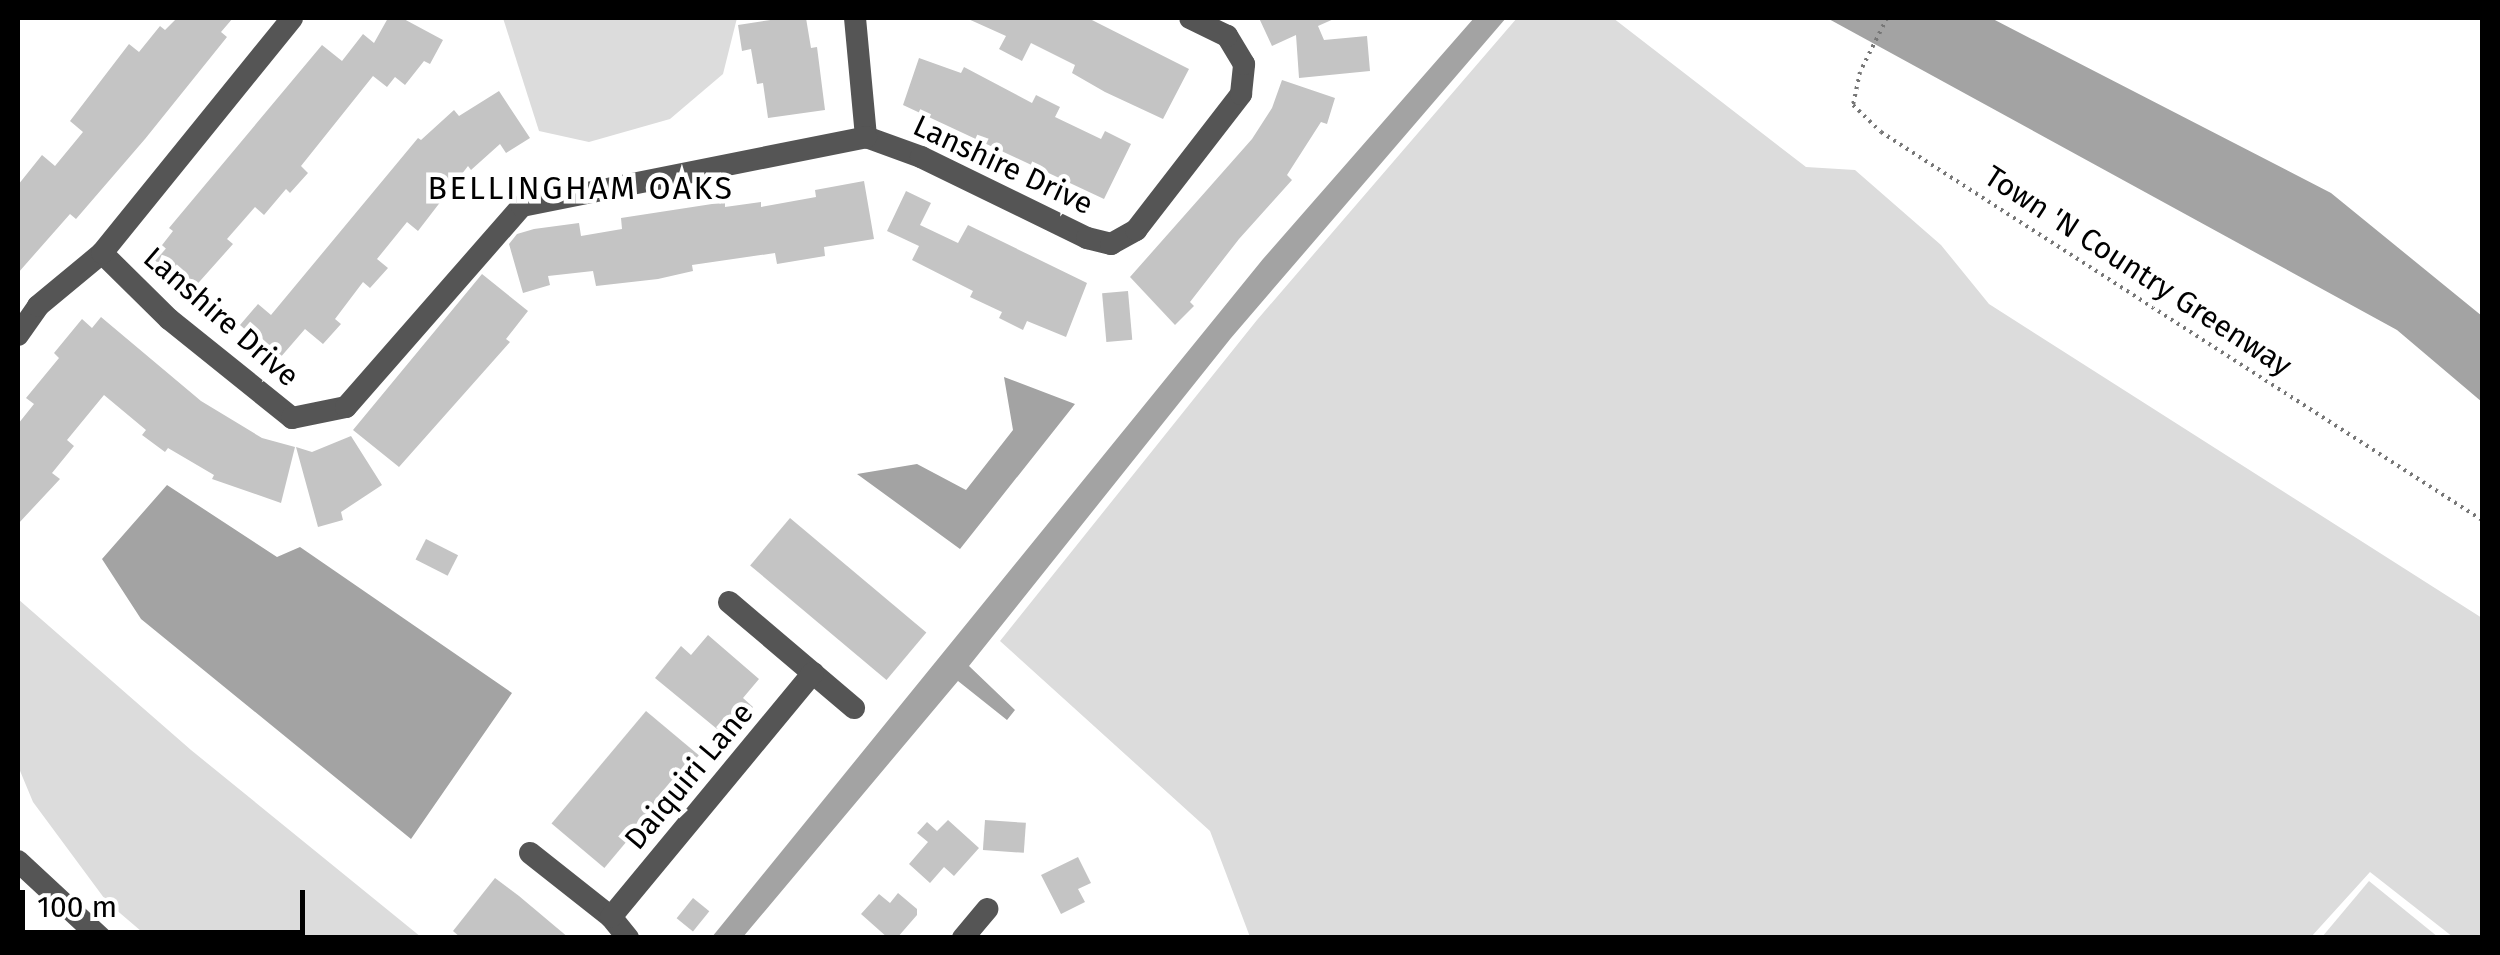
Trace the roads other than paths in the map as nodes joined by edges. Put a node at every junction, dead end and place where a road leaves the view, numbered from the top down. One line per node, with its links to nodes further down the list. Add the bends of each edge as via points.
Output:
1 (292, 18): 5 (street)
2 (854, 18): 4 (street, Lanshire Drive)
3 (1190, 18): 4 (street, Lanshire Drive, via 1226,36 1244,64 1241,94 1136,230 1110,244)
4 (866, 137): 5 (street, Lanshire Drive, via 522,206 346,407 292,418 169,319)
5 (102, 252): 6 (street, via 38,306)
6 (18, 335)
7 (728, 602): 8 (street)
8 (813, 673): 9 (street); 13 (street, Daiquiri Lane)
9 (854, 708)
10 (530, 853): 13 (street)
11 (18, 861): 14 (street)
12 (986, 909): 16 (street)
13 (610, 917): 15 (street)
14 (101, 938)
15 (628, 938)
16 (964, 938)

